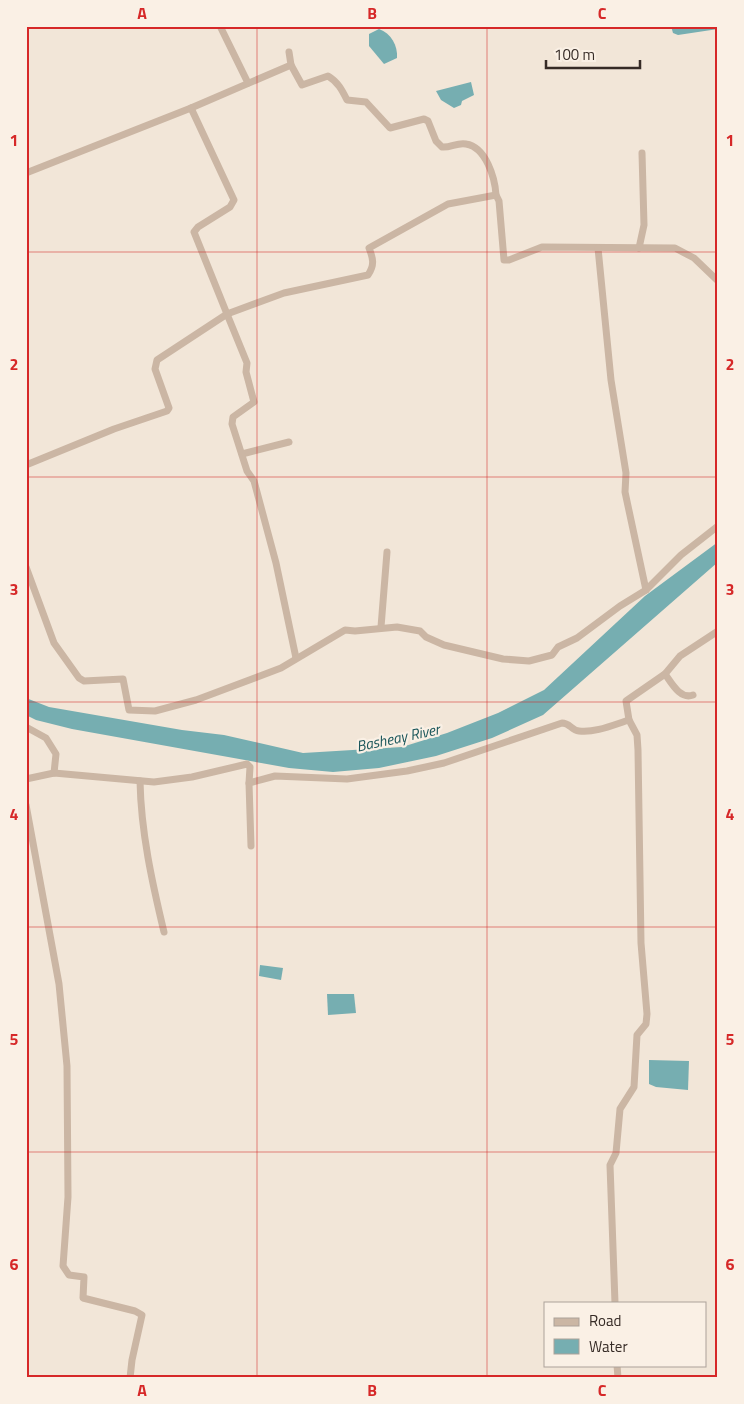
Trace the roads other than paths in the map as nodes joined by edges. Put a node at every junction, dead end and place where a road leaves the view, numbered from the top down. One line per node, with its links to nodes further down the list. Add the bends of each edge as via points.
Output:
1 (220, 26): 4 (street)
2 (289, 52): 3 (street)
3 (291, 65): 4 (street); 8 (street, via 302,85 328,76 338,83 347,100 366,102 390,128 424,119 442,147 465,144 477,149 495,183)
4 (248, 83): 5 (street)
5 (191, 108): 7 (street); 12 (street, via 234,200 230,208 194,232)
6 (642, 153): 10 (street, via 644,224)
7 (26, 173)
8 (496, 196): 9 (street, via 504,260 542,247); 12 (street, via 448,204 369,248 373,268 368,275 284,293)
9 (598, 248): 10 (street); 19 (street, via 608,360 626,473 625,492)
10 (639, 248): 11 (street, via 675,248 694,258)
11 (718, 281)
12 (227, 314): 14 (street, via 247,363 246,372 254,402 231,419); 15 (street, via 156,360 155,369 169,408 167,411 114,428)
13 (289, 442): 14 (street)
14 (242, 454): 22 (street, via 261,506)
15 (26, 465)
16 (718, 526): 19 (street, via 681,555)
17 (387, 552): 20 (street)
18 (26, 568): 22 (street, via 54,643 73,670 84,680 123,680 128,710 155,711 196,700 281,668)
19 (646, 590): 20 (street, via 577,638 558,646 552,655 528,661 503,659 444,645 420,631)
20 (381, 627): 22 (street, via 345,630)
21 (718, 631): 23 (street, via 680,656)
22 (296, 658)
23 (664, 674): 24 (street, via 682,695); 25 (street, via 626,702)
24 (692, 695)
25 (629, 720): 30 (street, via 591,731 577,731 562,723 444,763 407,771 347,779 276,776); 34 (street, via 637,735 638,750 641,943 647,1014 646,1024 636,1035 634,1087 620,1108 616,1154 610,1165)
26 (26, 727): 27 (street, via 46,738 56,754)
27 (54, 773): 28 (street); 29 (street)
28 (26, 780)
29 (140, 781): 30 (street, via 192,777 247,764 250,767); 33 (street, via 140,811 150,876)
30 (249, 783): 32 (street)
31 (26, 805): 35 (street, via 59,984 67,1066 68,1197 63,1266 69,1275 84,1276 83,1298 142,1315)
32 (251, 846)
33 (164, 932)
34 (616, 1302)
35 (130, 1378)

